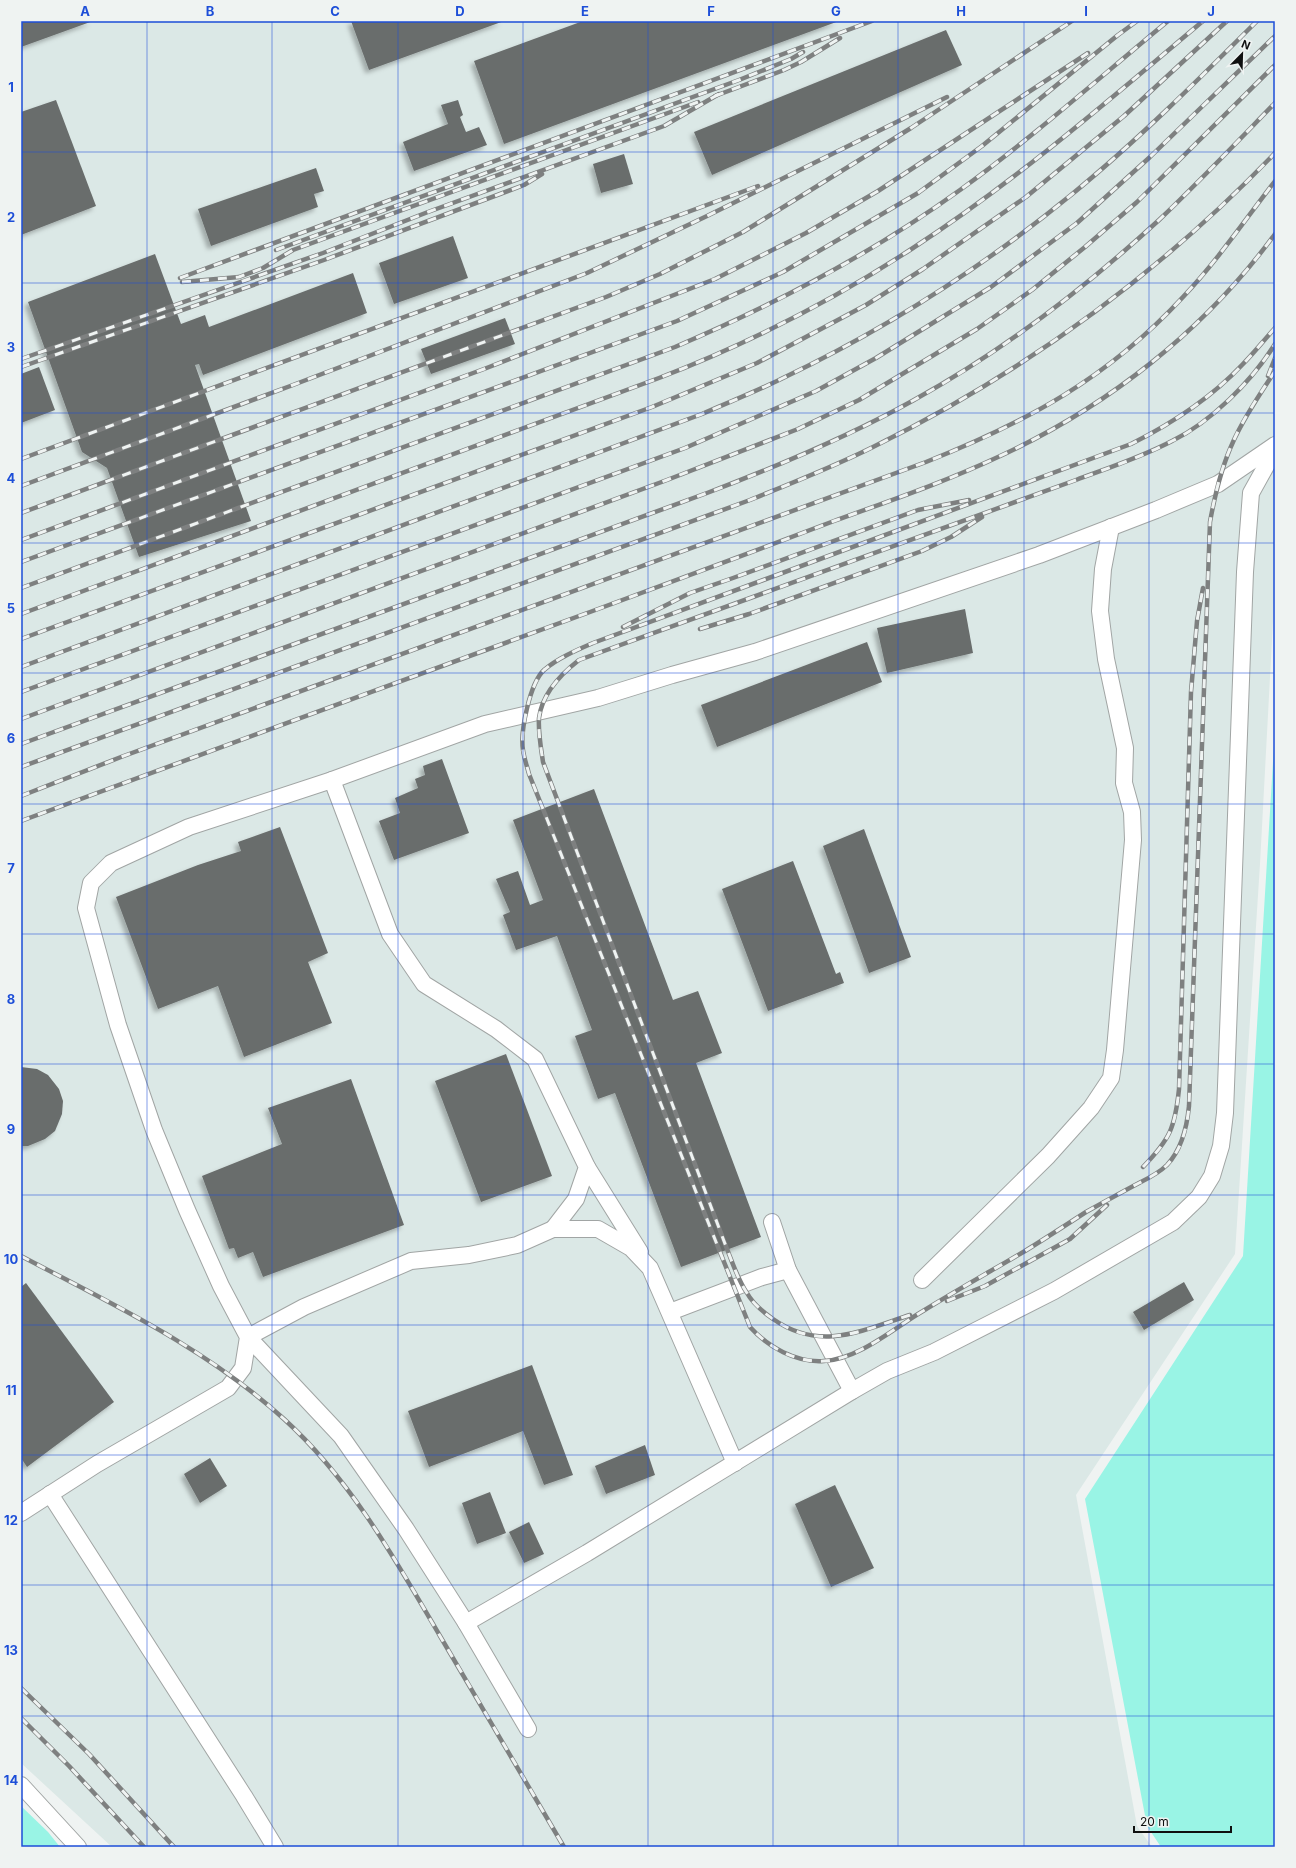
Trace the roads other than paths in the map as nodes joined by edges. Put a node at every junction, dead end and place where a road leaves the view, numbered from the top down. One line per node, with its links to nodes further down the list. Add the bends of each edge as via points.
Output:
1 (1275, 445): 3 (lane, via 1218,484)
2 (1275, 450): 13 (lane, via 1251,493 1239,695 1225,1113 1221,1146 1212,1176 1199,1197 1173,1222 1054,1291 934,1352 887,1371)
3 (1111, 528): 4 (lane, via 755,652 598,698 485,724); 10 (lane, via 1103,569 1100,611 1106,659 1125,748 1124,782 1132,812 1133,840 1111,1078 1091,1108 1048,1156)
4 (332, 780): 5 (lane, via 390,934 424,984 496,1029 535,1059); 12 (lane, via 189,827 111,863 91,883 86,908 118,1025 154,1130 212,1265)
5 (587, 1167): 7 (lane, via 576,1199); 8 (lane)
6 (772, 1222): 9 (lane)
7 (553, 1229): 8 (lane, via 598,1229 632,1248); 12 (lane, via 517,1245 469,1255 411,1261 304,1307)
8 (650, 1268): 11 (lane)
9 (788, 1270): 11 (lane, via 762,1277); 13 (lane)
10 (922, 1280)
11 (670, 1312): 14 (lane)
12 (248, 1337): 15 (lane, via 243,1368 228,1388); 17 (lane, via 341,1436 406,1529)
13 (852, 1391): 14 (lane)
14 (735, 1463): 17 (lane)
15 (50, 1494): 16 (lane); 21 (lane)
16 (21, 1513)
17 (466, 1623): 18 (lane)
18 (528, 1729)
19 (21, 1785): 20 (lane)
20 (78, 1847)
21 (275, 1847)

